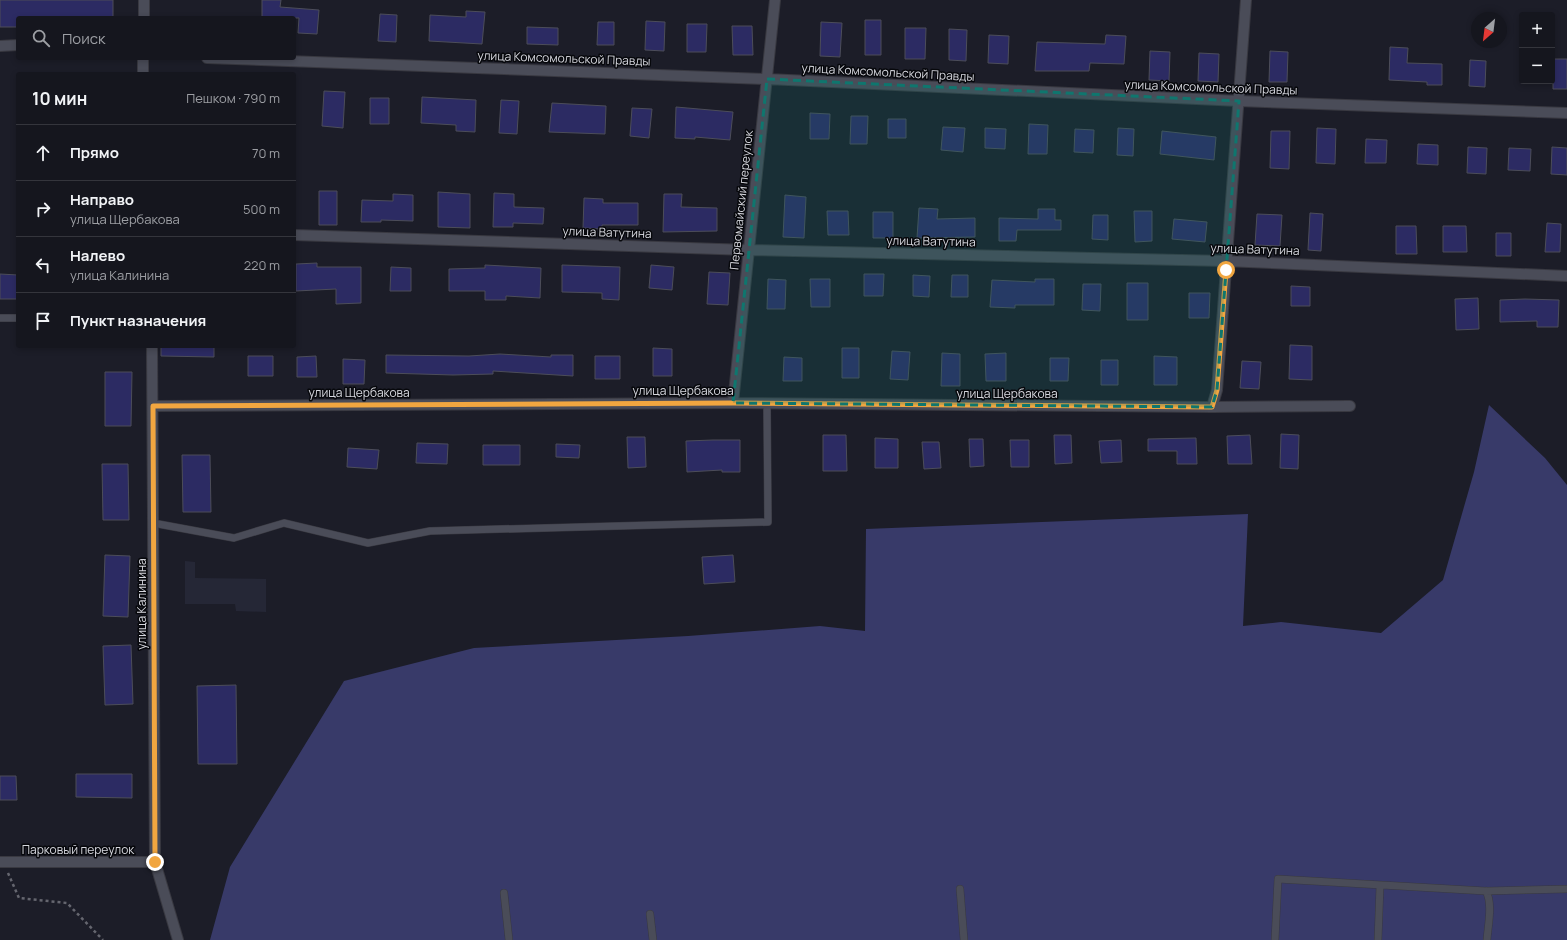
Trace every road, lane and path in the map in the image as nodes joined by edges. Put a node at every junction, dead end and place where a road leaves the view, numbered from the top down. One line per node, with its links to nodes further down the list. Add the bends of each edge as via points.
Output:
1 (144, 0): 4 (street)
2 (775, 0): 10 (street, Первомайский переулок)
3 (1246, 0): 11 (street)
4 (144, 16)
5 (16, 45): 6 (street)
6 (0, 46)
7 (143, 60): 9 (street)
8 (260, 60): 10 (street, улица Комсомольской Правды)
9 (143, 72)
10 (767, 79): 11 (street, улица Комсомольской Правды); 14 (street, Первомайский переулок)
11 (1239, 101): 12 (street, улица Комсомольской Правды); 15 (street)
12 (1567, 114)
13 (296, 235): 14 (street, улица Ватутина)
14 (749, 250): 15 (street, улица Ватутина); 20 (street, Первомайский переулок)
15 (1225, 261): 16 (street, улица Ватутина); 24 (street, via 1217,390)
16 (1567, 276)
17 (0, 318): 18 (lane)
18 (16, 318)
19 (152, 348): 22 (street, улица Калинина)
20 (733, 403): 21 (street, улица Щербакова); 22 (street, улица Щербакова)
21 (767, 404): 24 (street, улица Щербакова); 25 (lane, via 768,522 430,531 368,543 284,523 234,538)
22 (153, 406): 25 (street, улица Калинина)
23 (1350, 406): 24 (street, улица Щербакова)
24 (1212, 407)
25 (153, 523): 27 (street, улица Калинина)
26 (2, 862): 27 (street, Парковый переулок); 34 (path, via 19,898 67,903)
27 (155, 862): 35 (street, улица Калинина)
28 (1380, 886): 31 (lane); 39 (lane, via 1278,879); 40 (lane)
29 (960, 889): 38 (lane)
30 (1567, 889): 31 (lane)
31 (1486, 891): 41 (lane, via 1489,897)
32 (504, 893): 36 (lane)
33 (650, 914): 37 (lane)
34 (103, 940)
35 (178, 940)
36 (509, 940)
37 (653, 940)
38 (964, 940)
39 (1275, 940)
40 (1378, 940)
41 (1487, 940)

